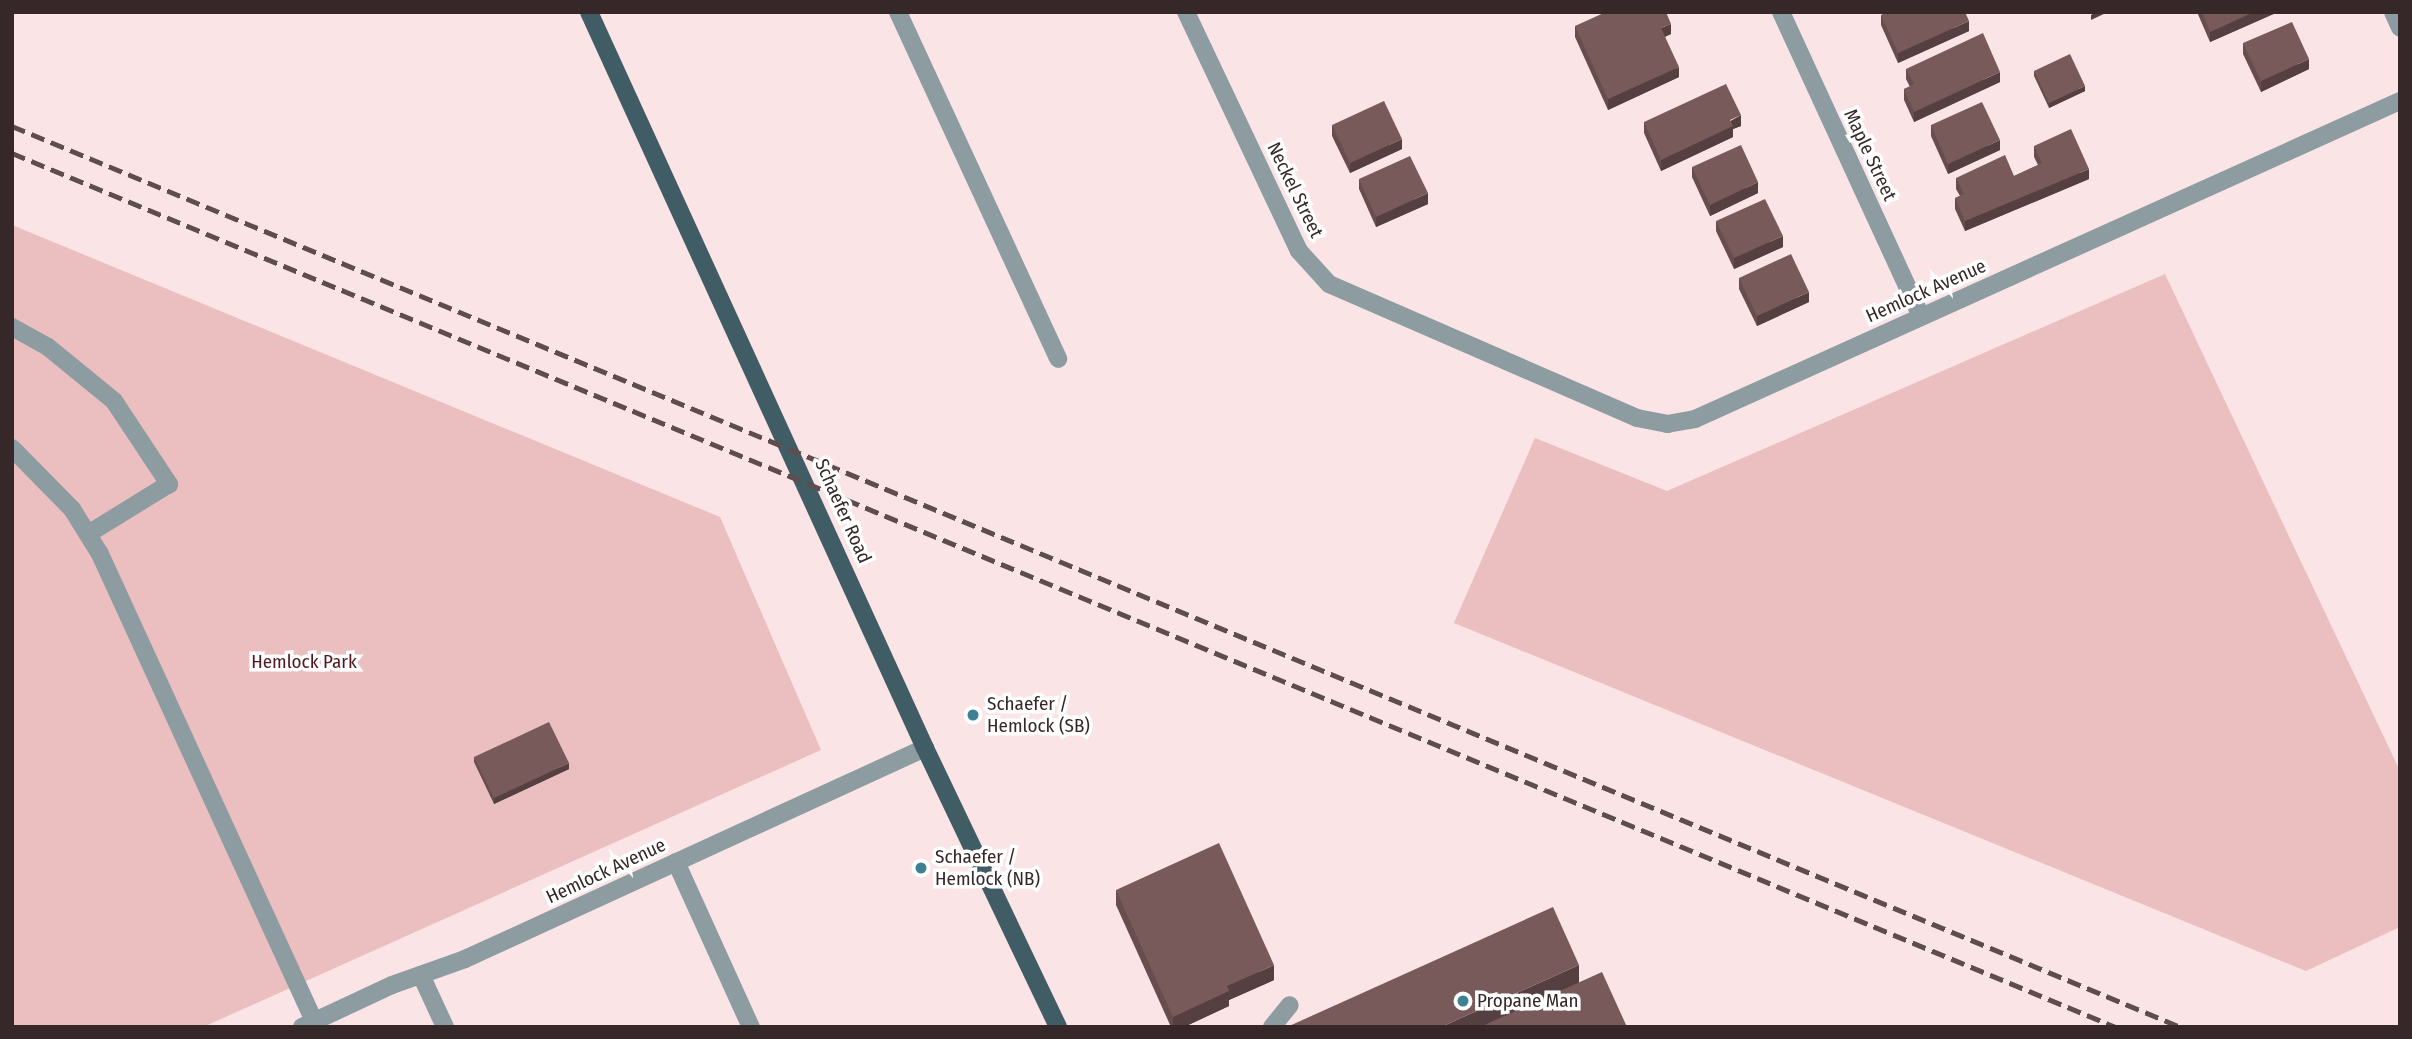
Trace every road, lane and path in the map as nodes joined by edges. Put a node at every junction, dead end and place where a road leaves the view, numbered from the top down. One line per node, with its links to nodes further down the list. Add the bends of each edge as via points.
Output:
1 (589, 12): 14 (main road, Schaefer Road)
2 (898, 12): 11 (street)
3 (1186, 12): 10 (street, Neckel Street, via 1299,251 1343,293)
4 (1781, 12): 8 (street, Maple Street)
5 (2393, 12): 6 (street)
6 (2400, 28)
7 (2400, 101): 8 (street, Hemlock Avenue)
8 (1922, 316): 10 (street, Hemlock Avenue, via 1678,424 1637,418)
9 (12, 327): 13 (street, via 48,347 114,401 169,484)
10 (1465, 345)
11 (1058, 359)
12 (12, 448): 13 (street, via 72,509)
13 (88, 534): 18 (street)
14 (925, 748): 15 (street, Hemlock Avenue); 21 (main road, Schaefer Road)
15 (676, 862): 16 (street, Hemlock Avenue); 20 (street)
16 (421, 975): 18 (street, Hemlock Avenue); 19 (street)
17 (1290, 1005): 22 (street)
18 (308, 1024)
19 (445, 1027)
20 (751, 1027)
21 (1058, 1027)
22 (1272, 1027)

